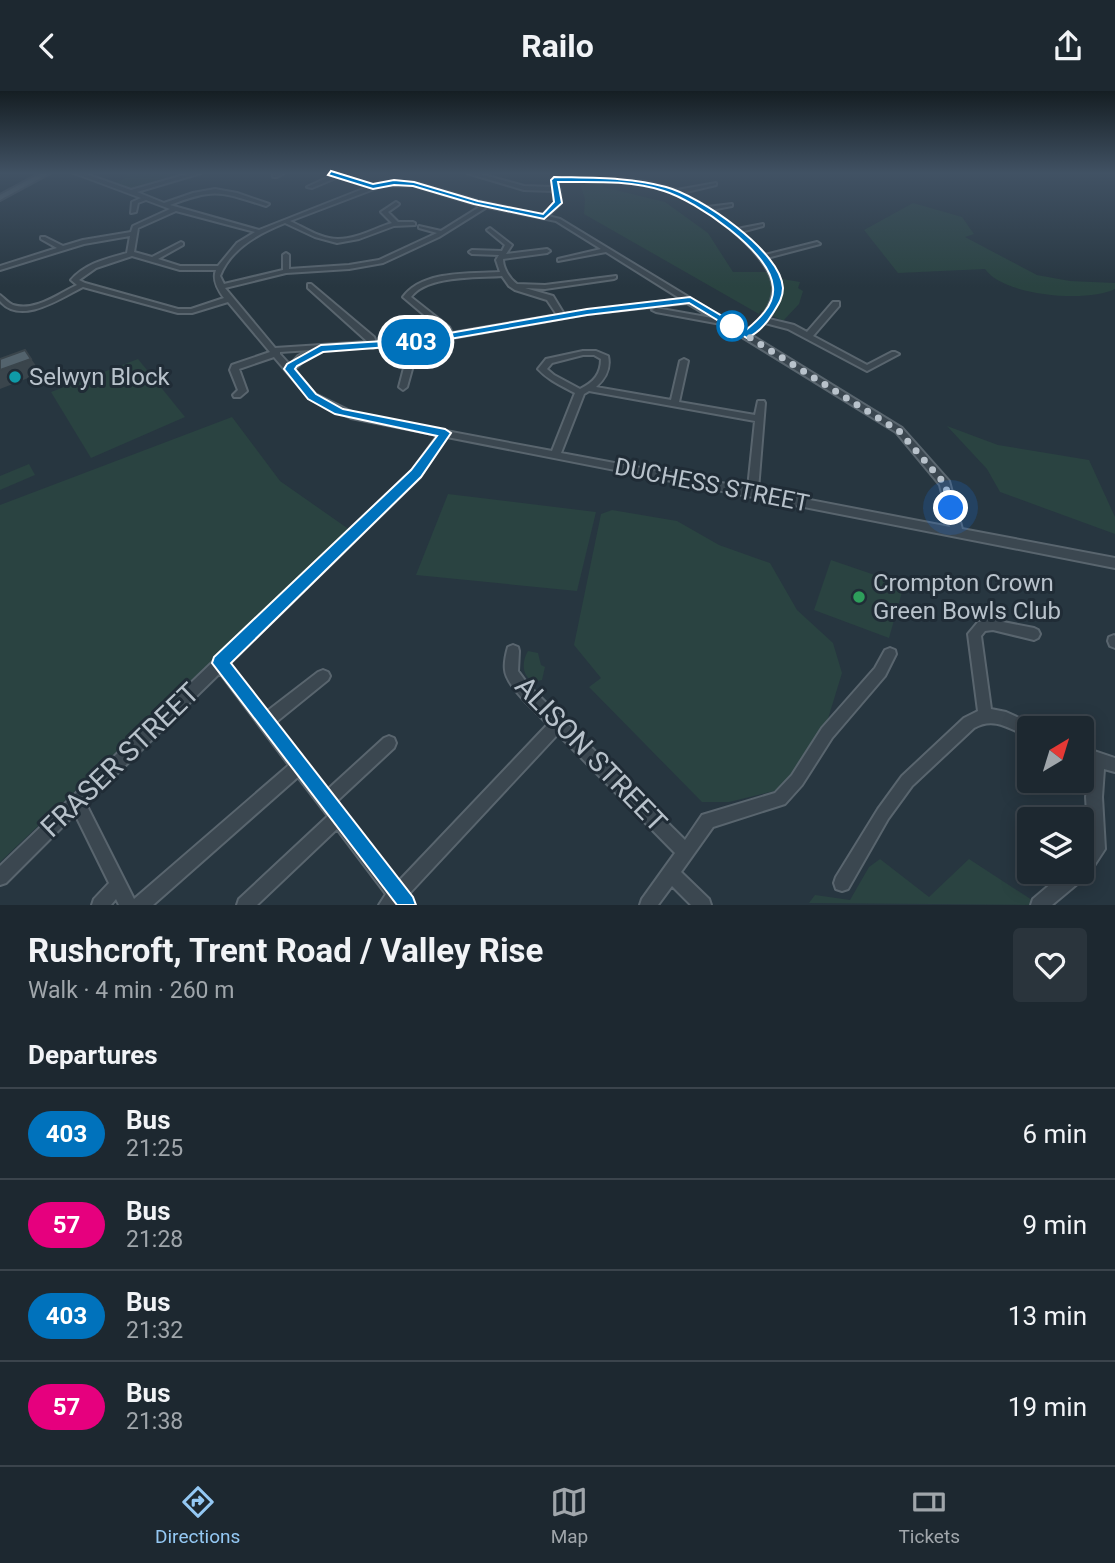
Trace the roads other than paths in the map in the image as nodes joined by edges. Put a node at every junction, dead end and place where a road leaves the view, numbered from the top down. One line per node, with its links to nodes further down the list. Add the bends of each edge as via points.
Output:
1 (171, 211): 19 (street, via 137,225)
2 (183, 211): 17 (street)
3 (311, 211): 10 (street)
4 (386, 211): 11 (street)
5 (477, 211): 18 (street)
6 (515, 211): 9 (street)
7 (550, 211): 9 (street)
8 (709, 211): 16 (street)
9 (544, 217): 24 (street, via 558,220)
10 (285, 221): 11 (street, via 336,241); 17 (street)
11 (396, 223): 12 (street)
12 (413, 224)
13 (761, 225): 16 (street)
14 (421, 227): 18 (street)
15 (490, 230): 29 (street, via 508,243)
16 (736, 231): 30 (street)
17 (260, 232): 34 (street, via 239,244)
18 (442, 233): 35 (street, via 370,265)
19 (132, 234): 23 (street); 27 (street)
20 (43, 238): 23 (street)
21 (181, 244): 31 (street)
22 (817, 244): 30 (street)
23 (62, 248): 33 (street)
24 (608, 250): 32 (street); 44 (street)
25 (547, 251): 29 (street)
26 (472, 252): 29 (street)
27 (131, 254): 31 (street); 38 (street, via 80,272 75,280)
28 (285, 254): 35 (street)
29 (502, 255): 36 (street)
30 (763, 257): 48 (street, via 778,286 777,298)
31 (152, 260): 34 (street, via 180,268)
32 (560, 260)
33 (0, 268)
34 (219, 268): 41 (street)
35 (286, 271): 41 (street)
36 (503, 274): 40 (street); 52 (street, via 425,282 410,290 407,297 446,329)
37 (614, 277): 40 (street, via 545,287)
38 (82, 285): 42 (street, via 26,309 8,306); 43 (street, via 178,311)
39 (311, 286): 54 (street, via 371,339)
40 (515, 286): 47 (street, via 523,293 550,297)
41 (220, 287): 43 (street)
42 (0, 297)
43 (229, 299): 56 (street)
44 (690, 300): 46 (street); 49 (street)
45 (836, 304): 51 (street)
46 (637, 307): 47 (street); 49 (street)
47 (562, 316): 52 (street)
48 (764, 320): 50 (street); 51 (street)
49 (725, 322): 50 (street)
50 (747, 335): 69 (street, via 899,431 945,484)
51 (808, 336): 57 (street, via 867,368)
52 (449, 337): 53 (street)
53 (415, 342): 54 (street); 60 (street)
54 (373, 346): 55 (street)
55 (321, 349): 56 (street); 59 (street)
56 (275, 351): 59 (street); 62 (street, via 235,367 243,391)
57 (895, 354)
58 (684, 361): 64 (street)
59 (290, 369): 66 (street, DUCHESS STREET, via 312,396 354,417)
60 (403, 387)
61 (585, 390): 61 (street, via 544,372 543,365 583,353 600,355 605,367 595,386); 64 (street); 67 (street)
62 (237, 395)
63 (761, 403): 65 (street)
64 (674, 405): 65 (street)
65 (760, 419): 68 (street)
66 (445, 433): 67 (street, DUCHESS STREET); 74 (street, FRASER STREET, via 416,474)
67 (555, 455): 68 (street, DUCHESS STREET)
68 (753, 493): 69 (street, DUCHESS STREET)
69 (957, 532): 70 (street, DUCHESS STREET)
70 (1115, 563)
71 (1034, 634): 76 (street, via 982,625 974,634)
72 (513, 651): 78 (street, ALISON STREET, via 515,680)
73 (890, 654): 88 (street, via 779,799 708,821)
74 (220, 663): 77 (street); 85 (street, FRASER STREET)
75 (323, 676): 77 (street)
76 (985, 714): 79 (street); 92 (street, via 969,723 907,781)
77 (265, 722): 84 (street)
78 (558, 724): 88 (street, ALISON STREET); 95 (street)
79 (1017, 726)
80 (389, 743): 86 (street)
81 (1094, 758): 82 (street)
82 (1098, 760): 83 (street); 89 (street)
83 (1115, 765)
84 (299, 766): 86 (street); 98 (street)
85 (77, 801): 91 (street, FRASER STREET); 94 (street)
86 (326, 801): 87 (street)
87 (338, 817): 95 (street); 99 (street)
88 (686, 852): 90 (street)
89 (1094, 853)
90 (670, 873): 100 (street); 101 (street)
91 (0, 877)
92 (842, 883)
93 (1064, 884): 102 (street)
94 (118, 885): 96 (street); 97 (street)
95 (396, 901)
96 (100, 905)
97 (128, 905)
98 (140, 905)
99 (245, 905)
100 (648, 905)
101 (703, 905)
102 (1039, 905)

